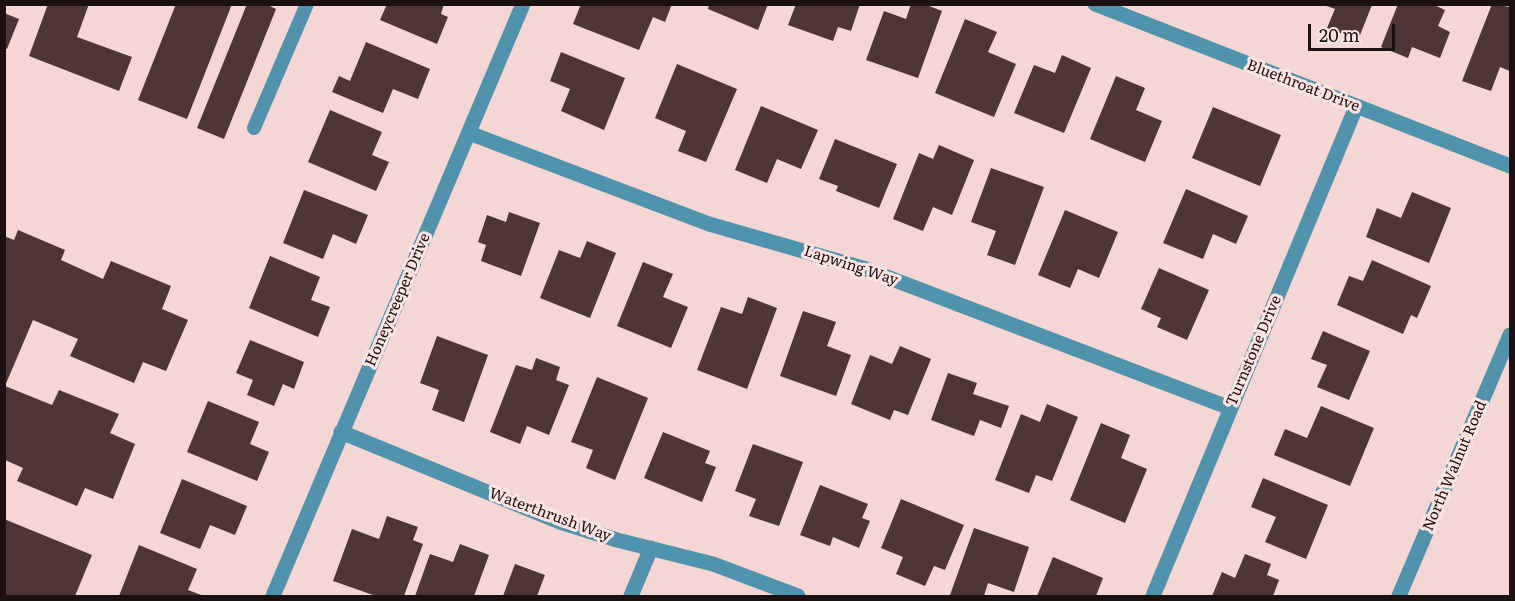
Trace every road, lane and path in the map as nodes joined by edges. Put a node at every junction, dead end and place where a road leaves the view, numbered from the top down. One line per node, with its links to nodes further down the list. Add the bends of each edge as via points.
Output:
1 (307, 4): 5 (lane)
2 (523, 4): 6 (street, Honeycreeper Drive)
3 (1095, 4): 4 (street, Bluethroat Drive)
4 (1356, 106): 7 (street, Bluethroat Drive); 9 (street, Turnstone Drive)
5 (254, 128)
6 (469, 133): 9 (street, Lapwing Way, via 709,224 866,269); 10 (street, Honeycreeper Drive)
7 (1510, 166)
8 (1510, 335): 16 (street, North Walnut Road)
9 (1230, 408): 15 (street, Turnstone Drive)
10 (341, 432): 11 (street, Waterthrush Way, via 560,522); 12 (street, Honeycreeper Drive)
11 (651, 548): 13 (street); 14 (street, Waterthrush Way, via 713,564)
12 (273, 597)
13 (631, 597)
14 (798, 597)
15 (1153, 597)
16 (1399, 597)

